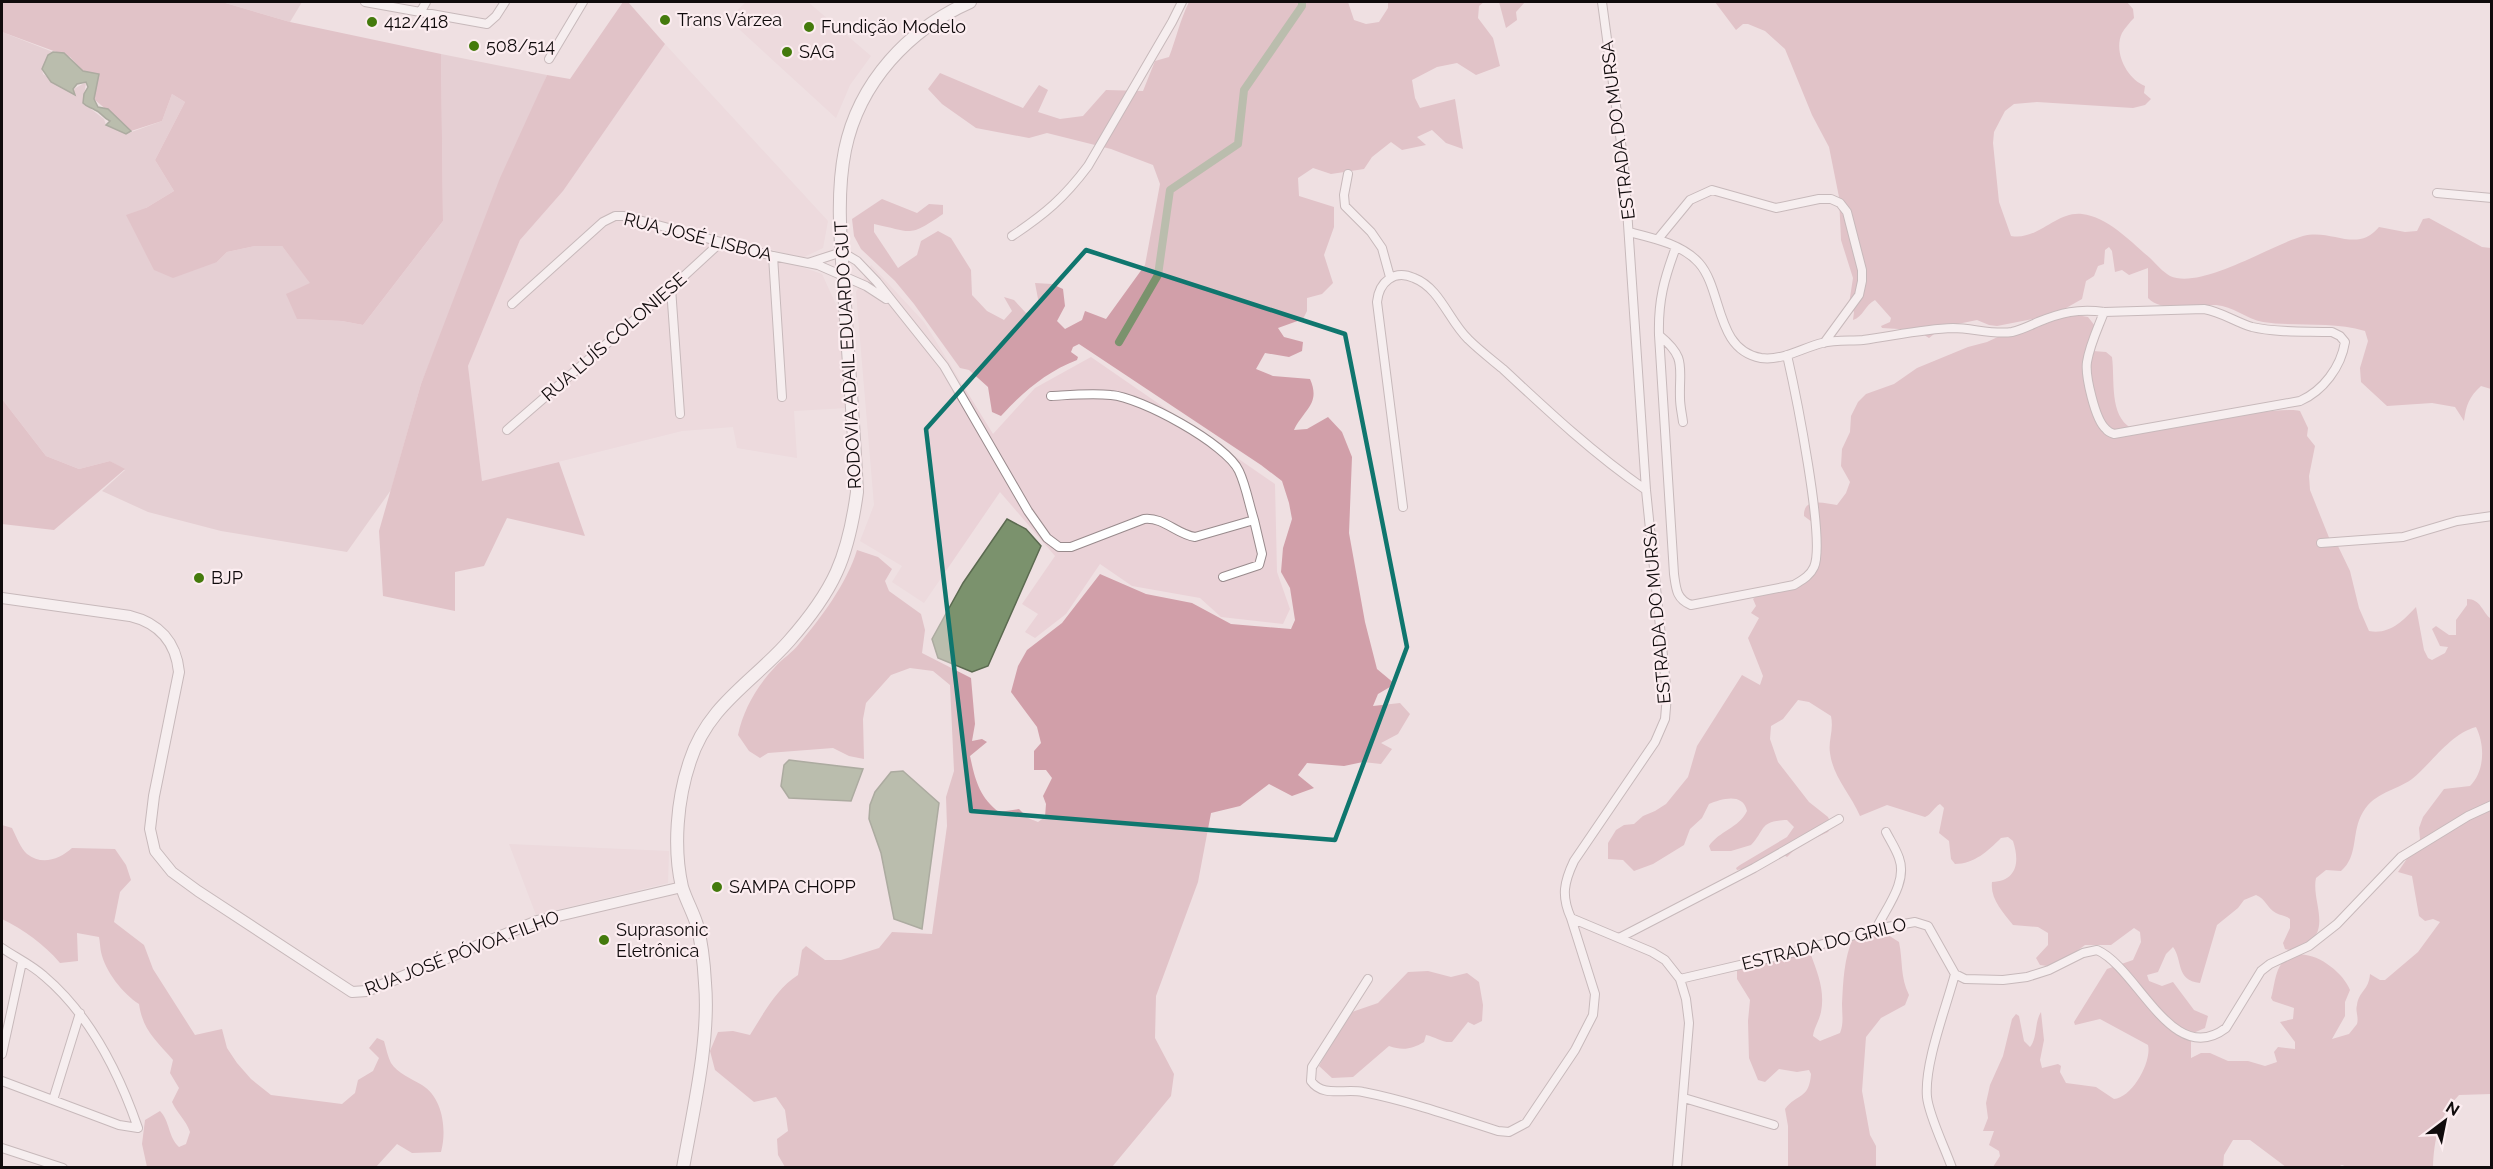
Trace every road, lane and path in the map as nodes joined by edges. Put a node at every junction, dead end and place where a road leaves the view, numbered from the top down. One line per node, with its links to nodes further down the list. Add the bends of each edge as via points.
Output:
1 (366, 2): 8 (street)
2 (426, 2): 8 (street)
3 (504, 2): 8 (street, via 487,24)
4 (583, 2): 9 (street)
5 (970, 2): 18 (main road, RODOVIA ADAIL EDUARDO GUT, via 910,40 871,86 845,150 840,196)
6 (1182, 2): 14 (street, via 1088,166 1049,211)
7 (1602, 2): 13 (street, ESTRADA DO MURSA)
8 (420, 13)
9 (549, 59)
10 (1348, 174): 22 (street, via 1345,206 1382,248)
11 (2438, 193): 12 (street)
12 (2492, 198)
13 (1629, 232): 15 (street); 35 (street, ESTRADA DO MURSA)
14 (1012, 236)
15 (1658, 239): 17 (street); 28 (street, via 1690,200 1712,190 1776,208 1819,199 1840,203 1847,212 1862,281 1858,295)
16 (721, 242): 19 (street, RUA JOSÉ LISBOA); 23 (street, RUA LUÍS COLONIESE); 24 (street, RUA JOSÉ LISBOA, via 624,216 608,218)
17 (1676, 247): 27 (street, via 1661,289); 29 (street, via 1706,273 1724,326 1742,349 1760,357)
18 (842, 252): 20 (street); 21 (main road, RODOVIA ADAIL EDUARDO GUT); 25 (street, via 866,270)
19 (773, 256): 20 (street, RUA JOSÉ LISBOA); 31 (street)
20 (808, 263): 21 (street, RUA JOSÉ LISBOA)
21 (843, 276): 25 (street, RUA JOSÉ LISBOA); 45 (main road, RODOVIA ADAIL EDUARDO GUT, via 857,492 846,551 829,590 811,614 789,642 730,696 697,742 679,818)
22 (1390, 277): 35 (street, via 1399,274 1415,278 1432,291 1467,339 1599,457); 36 (street, via 1378,291 1377,303)
23 (671, 288): 32 (street); 34 (street, RUA LUÍS COLONIESE)
24 (512, 304)
25 (894, 305): 38 (street, via 944,366 1028,512 1047,538 1059,547 1071,547 1144,519 1158,519 1195,537)
26 (2104, 312): 26 (street, via 2204,309 2251,327 2332,332 2345,342 2343,353 2321,388 2300,402 2114,434 2099,419 2087,365); 28 (street, via 2088,309 2058,314 2013,332 1936,329)
27 (1659, 335): 29 (street, via 1674,574 1677,594 1691,605 1794,585 1808,576 1815,565 1817,541); 33 (street, via 1673,347 1682,367)
28 (1824, 343): 29 (street)
29 (1787, 355)
30 (1051, 396): 38 (street, via 1112,395 1127,399 1150,406 1211,443 1239,470)
31 (782, 397)
32 (680, 414)
33 (1683, 422)
34 (507, 430)
35 (1646, 490): 46 (street, ESTRADA DO MURSA, via 1666,675 1665,719 1655,742 1574,861 1564,887)
36 (1403, 507)
37 (2492, 516): 39 (street, via 2457,521 2403,537)
38 (1254, 520): 40 (street, via 1262,554 1259,566)
39 (2321, 543)
40 (1223, 578)
41 (2, 598): 45 (street, RUA JOSÉ PÓVOA FILHO, via 130,616 162,631 178,658 179,672 154,796 150,829 155,851 172,872 198,891 347,990 367,991 554,916)
42 (2492, 805): 51 (street, via 2402,857 2337,924 2309,946 2270,964 2218,1034 2205,1038 2190,1035 2169,1024 2133,981 2097,951 2027,977 1981,981)
43 (1839, 819): 48 (street)
44 (1886, 832): 47 (street, via 1902,870 1898,886)
45 (682, 887): 63 (main road, RODOVIA ADAIL EDUARDO GUT, via 697,924 706,986 700,1061)
46 (1571, 918): 48 (street); 52 (street, ESTRADA DO MURSA, via 1595,994 1593,1014 1575,1050 1526,1124 1509,1132 1360,1091 1328,1092 1314,1086 1312,1066)
47 (1875, 929): 51 (street, ESTRADA DO GRILO, via 1906,922 1924,924); 53 (street, ESTRADA DO GRILO)
48 (1619, 938): 53 (street, via 1665,960)
49 (2, 948): 50 (street)
50 (22, 962): 54 (street, via 42,974); 55 (street)
51 (1955, 974): 65 (street, via 1927,1090 1928,1103)
52 (1368, 979)
53 (1680, 979): 58 (street, via 1689,1023)
54 (80, 1013): 59 (street); 59 (street, via 128,1099 138,1128 119,1125)
55 (4, 1028): 56 (street)
56 (2, 1054)
57 (2, 1081): 59 (street)
58 (1684, 1098): 60 (street); 64 (street)
59 (53, 1100)
60 (1774, 1125)
61 (2, 1148): 62 (street)
62 (63, 1167)
63 (683, 1167)
64 (1677, 1167)
65 (1952, 1167)

